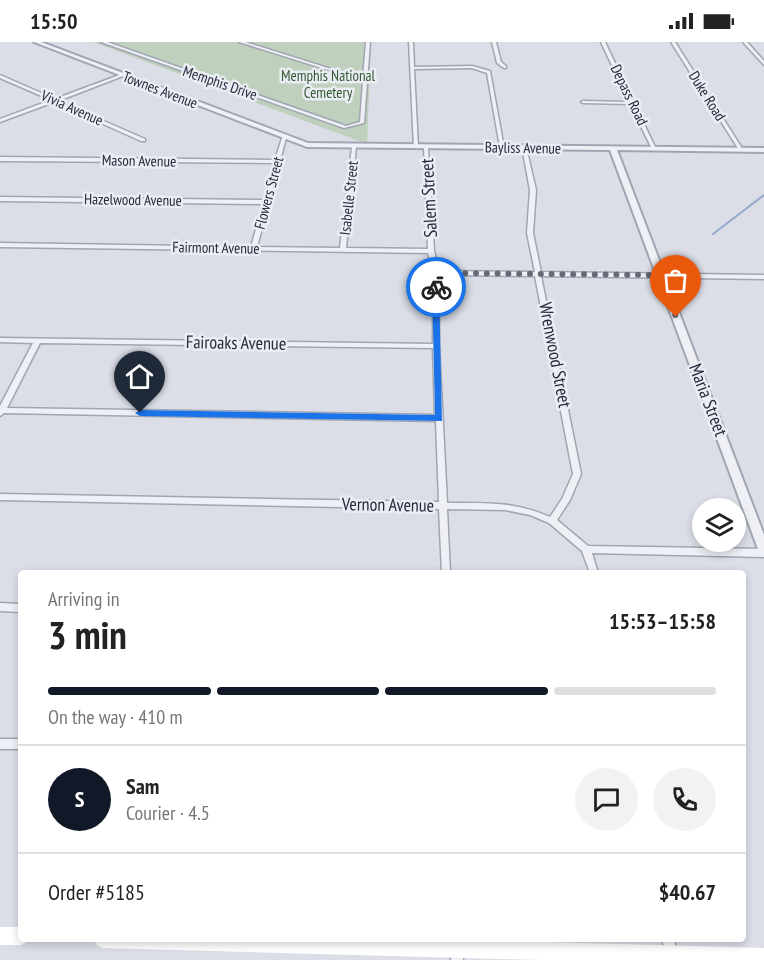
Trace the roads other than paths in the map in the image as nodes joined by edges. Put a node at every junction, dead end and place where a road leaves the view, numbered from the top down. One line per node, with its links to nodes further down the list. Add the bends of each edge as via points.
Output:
1 (36, 42): 13 (street, Townes Avenue)
2 (103, 42): 15 (street, Memphis Drive, via 346,127 362,123)
3 (241, 42): 15 (street)
4 (368, 42): 15 (street, Memphis Drive)
5 (411, 42): 12 (street, Salem Street)
6 (494, 42): 11 (street, via 499,63)
7 (603, 42): 18 (street, Depass Road)
8 (673, 42): 29 (street, Duke Road)
9 (745, 42): 10 (street)
10 (764, 64)
11 (505, 67)
12 (412, 68): 23 (street, Salem Street); 25 (street, via 471,67 489,72)
13 (122, 75): 16 (street); 20 (street, Townes Avenue)
14 (0, 76): 16 (street, Vivia Avenue)
15 (366, 81)
16 (56, 100): 19 (street); 21 (street, Vivia Avenue)
17 (583, 102): 18 (street)
18 (632, 103): 28 (street, Depass Road)
19 (0, 121)
20 (284, 138): 22 (street, Bayliss Avenue, via 307,146); 32 (street, Flowers Street)
21 (143, 140)
22 (354, 147): 23 (street, Bayliss Avenue); 37 (street, Isabelle Street)
23 (416, 147): 24 (street, Bayliss Avenue)
24 (426, 147): 25 (street, Bayliss Avenue); 38 (street, Salem Street)
25 (502, 147): 26 (street, Bayliss Avenue)
26 (524, 147): 27 (street, Bayliss Avenue); 40 (street, Wrenwood Street, via 533,190 530,232)
27 (613, 149): 28 (street, Bayliss Avenue); 41 (street, Maria Street)
28 (654, 149): 29 (street, Bayliss Avenue)
29 (741, 150): 30 (street, Bayliss Avenue)
30 (764, 150)
31 (0, 159): 32 (street, Mason Avenue)
32 (277, 162): 34 (street, Flowers Street)
33 (0, 199): 34 (street, Hazelwood Avenue)
34 (266, 202): 36 (street, Flowers Street)
35 (0, 245): 36 (street, Fairmont Avenue)
36 (254, 248): 37 (street, Fairmont Avenue)
37 (343, 249): 38 (street, Fairmont Avenue)
38 (431, 251): 39 (street, Salem Street)
39 (436, 273): 40 (street); 45 (street, Salem Street)
40 (540, 274): 41 (street); 50 (street, Wrenwood Street, via 577,474)
41 (660, 275): 42 (street); 52 (street, Maria Street)
42 (764, 276)
43 (0, 340): 44 (street, Fairoaks Avenue)
44 (38, 340): 45 (street, Fairoaks Avenue); 46 (street)
45 (436, 346): 47 (street, Salem Street)
46 (1, 412): 47 (street)
47 (439, 418): 49 (street, Salem Street)
48 (0, 497): 49 (street, Vernon Avenue)
49 (443, 506): 50 (street, Vernon Avenue, via 505,507); 53 (street, Salem Street)
50 (552, 521): 51 (street, Vernon Avenue)
51 (586, 549): 52 (street); 54 (street)
52 (764, 551)
53 (447, 570)
54 (593, 570)
55 (0, 608): 56 (street)
56 (18, 608)
57 (0, 744): 58 (street)
58 (18, 744)
59 (0, 936): 60 (main road)
60 (18, 936)
61 (242, 942): 63 (main road)
62 (670, 947): 63 (main road); 64 (main road)
63 (457, 950)
64 (764, 957)

